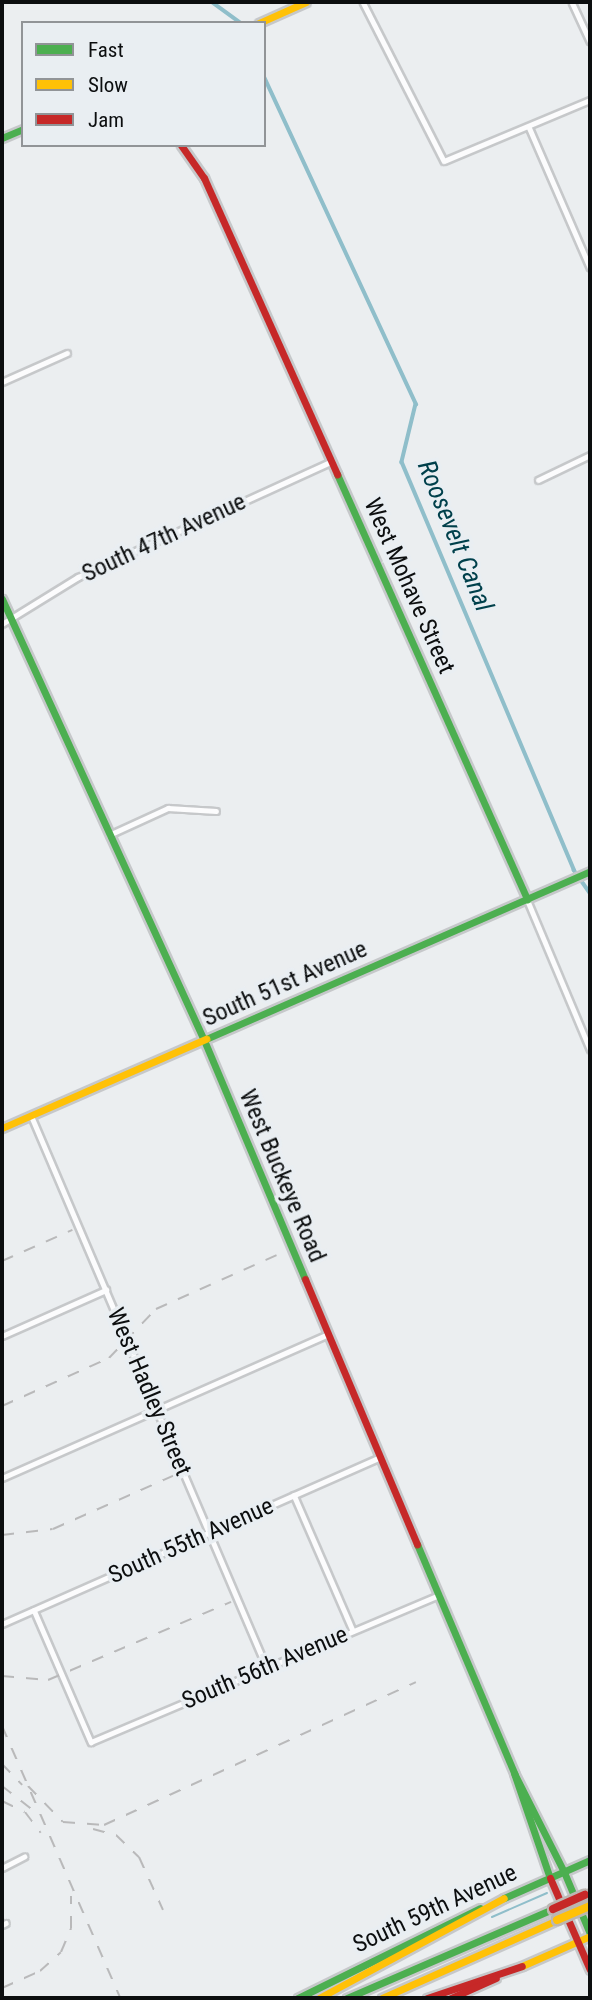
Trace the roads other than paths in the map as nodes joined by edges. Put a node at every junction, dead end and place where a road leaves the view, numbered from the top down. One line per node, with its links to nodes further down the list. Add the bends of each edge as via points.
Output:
1 (306, 2): 4 (main road)
2 (363, 2): 7 (street, via 444,161)
3 (572, 2): 5 (street)
4 (263, 21)
5 (590, 41)
6 (590, 100): 7 (street)
7 (529, 127): 11 (street)
8 (21, 130): 9 (main road)
9 (2, 138)
10 (182, 147): 15 (main road, West Mohave Street, via 204,178)
11 (590, 267)
12 (67, 354): 13 (street)
13 (2, 382)
14 (590, 455): 16 (street)
15 (332, 461): 18 (street, South 47th Avenue, via 78,577); 23 (main road, West Mohave Street)
16 (538, 480)
17 (2, 599): 18 (main road, West Buckeye Road)
18 (12, 620): 19 (street, South 47th Avenue); 21 (main road, West Buckeye Road)
19 (2, 624)
20 (216, 811): 21 (street, via 168,808)
21 (109, 835): 24 (main road, West Buckeye Road)
22 (587, 872): 23 (main road, South 51st Avenue)
23 (527, 899): 24 (main road, South 51st Avenue); 25 (street, West Mohave Street)
24 (204, 1040): 26 (main road, South 51st Avenue); 29 (main road, West Buckeye Road)
25 (590, 1049)
26 (31, 1115): 27 (main road, South 51st Avenue); 28 (street, West Hadley Street)
27 (2, 1128)
28 (106, 1290): 30 (street); 31 (street, West Hadley Street)
29 (328, 1334): 31 (street); 32 (main road, West Buckeye Road)
30 (2, 1336)
31 (156, 1409): 33 (street); 35 (street, West Hadley Street)
32 (380, 1457): 34 (street, South 55th Avenue); 36 (main road, West Buckeye Road)
33 (2, 1478)
34 (294, 1495): 35 (street, South 55th Avenue); 39 (street)
35 (210, 1533): 37 (street, South 55th Avenue); 40 (street, West Hadley Street)
36 (439, 1595): 39 (street, South 56th Avenue); 41 (main road, West Buckeye Road)
37 (34, 1610): 38 (street, South 55th Avenue); 40 (street, South 56th Avenue, via 92,1742)
38 (2, 1624)
39 (353, 1631): 40 (street, South 56th Avenue)
40 (267, 1668)
41 (514, 1773): 45 (main road, West Buckeye Road); 46 (main road, West Buckeye Road)
42 (24, 1857): 44 (street)
43 (590, 1860): 45 (main road, South 59th Avenue)
44 (2, 1868)
45 (564, 1871): 46 (main road, South 59th Avenue); 50 (main road, West Buckeye Road)
46 (550, 1878): 48 (main road, South 59th Avenue); 51 (main road, West Buckeye Road)
47 (588, 1893): 56 (main road, bridge)
48 (504, 1898): 54 (main road, South 59th Avenue, via 421,1933); 55 (main road)
49 (590, 1906): 57 (main road, bridge)
50 (590, 1935): 51 (main road)
51 (578, 1942): 52 (main road); 53 (main road, West Buckeye Road)
52 (522, 1966): 58 (main road); 59 (main road)
53 (590, 1970)
54 (298, 1998)
55 (319, 1998)
56 (347, 1998)
57 (382, 1998)
58 (427, 1998)
59 (451, 1998)

